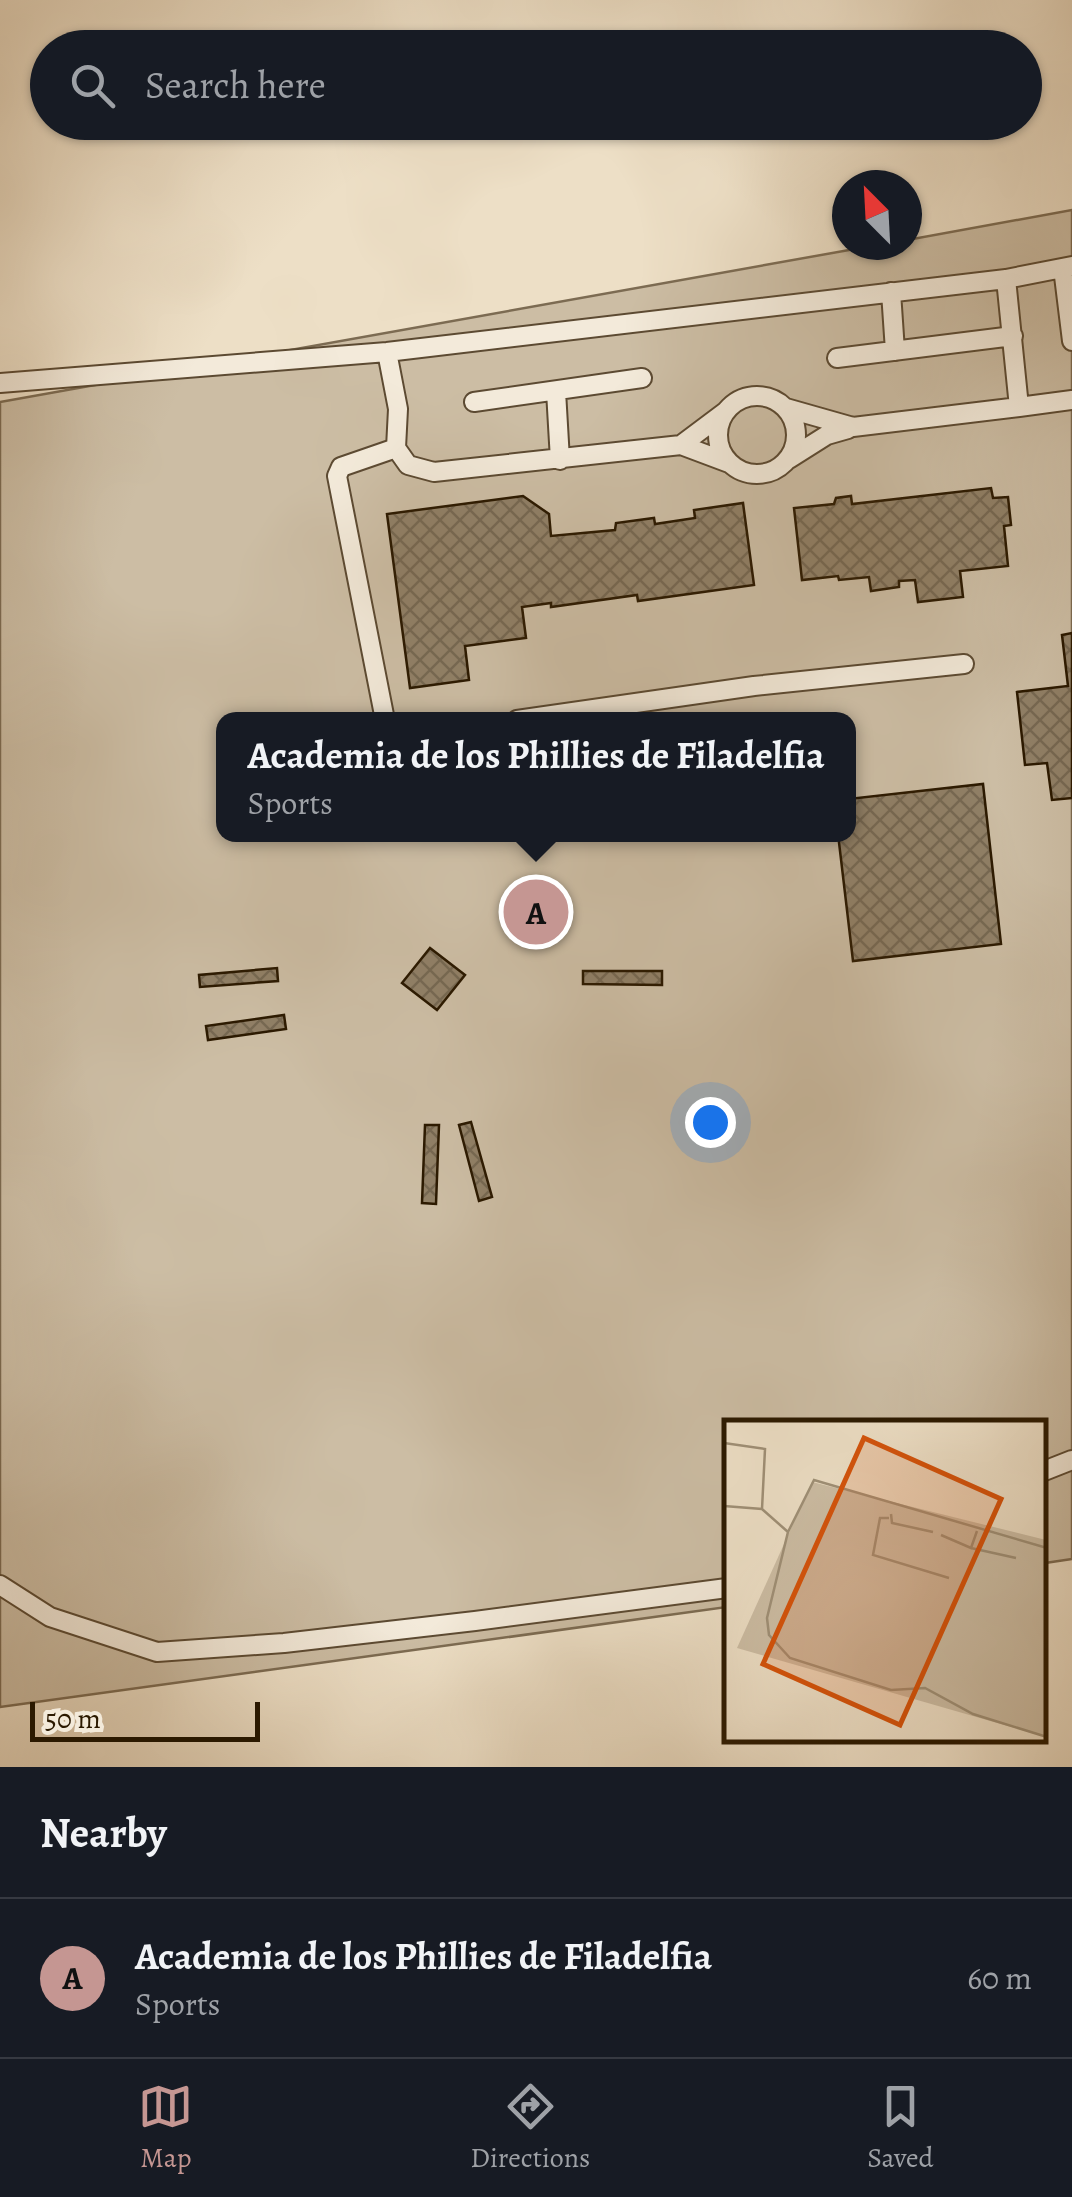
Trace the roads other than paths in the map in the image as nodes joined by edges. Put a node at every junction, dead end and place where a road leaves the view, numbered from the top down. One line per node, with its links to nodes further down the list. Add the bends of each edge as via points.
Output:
1 (1068, 267): 2 (lane); 4 (lane)
2 (1006, 278): 3 (lane); 5 (lane)
3 (892, 292): 7 (lane); 8 (lane)
4 (1071, 324): 6 (lane)
5 (1013, 336): 7 (lane); 15 (lane)
6 (1072, 342)
7 (895, 351): 9 (lane)
8 (387, 352): 11 (lane); 20 (lane, via 398,409)
9 (837, 358)
10 (642, 378): 12 (lane)
11 (0, 382)
12 (556, 391): 14 (lane); 22 (lane)
13 (1072, 400): 15 (lane)
14 (474, 402)
15 (1019, 407): 18 (lane)
16 (786, 408): 17 (lane, via 762,396); 18 (lane); 21 (lane, via 797,432)
17 (725, 412): 19 (lane); 23 (lane, via 718,438)
18 (854, 427): 21 (lane)
19 (681, 445): 22 (lane); 23 (lane)
20 (396, 448): 22 (lane, via 408,465 434,472); 25 (lane, via 342,467 337,476)
21 (789, 459): 23 (lane, via 753,475)
22 (560, 460)
23 (728, 463)
24 (964, 664): 26 (lane)
25 (383, 712)
26 (573, 712)
27 (1072, 1460): 28 (lane)
28 (1047, 1470)
29 (0, 1586): 30 (lane, via 50,1616 157,1652 456,1624)
30 (724, 1588)

